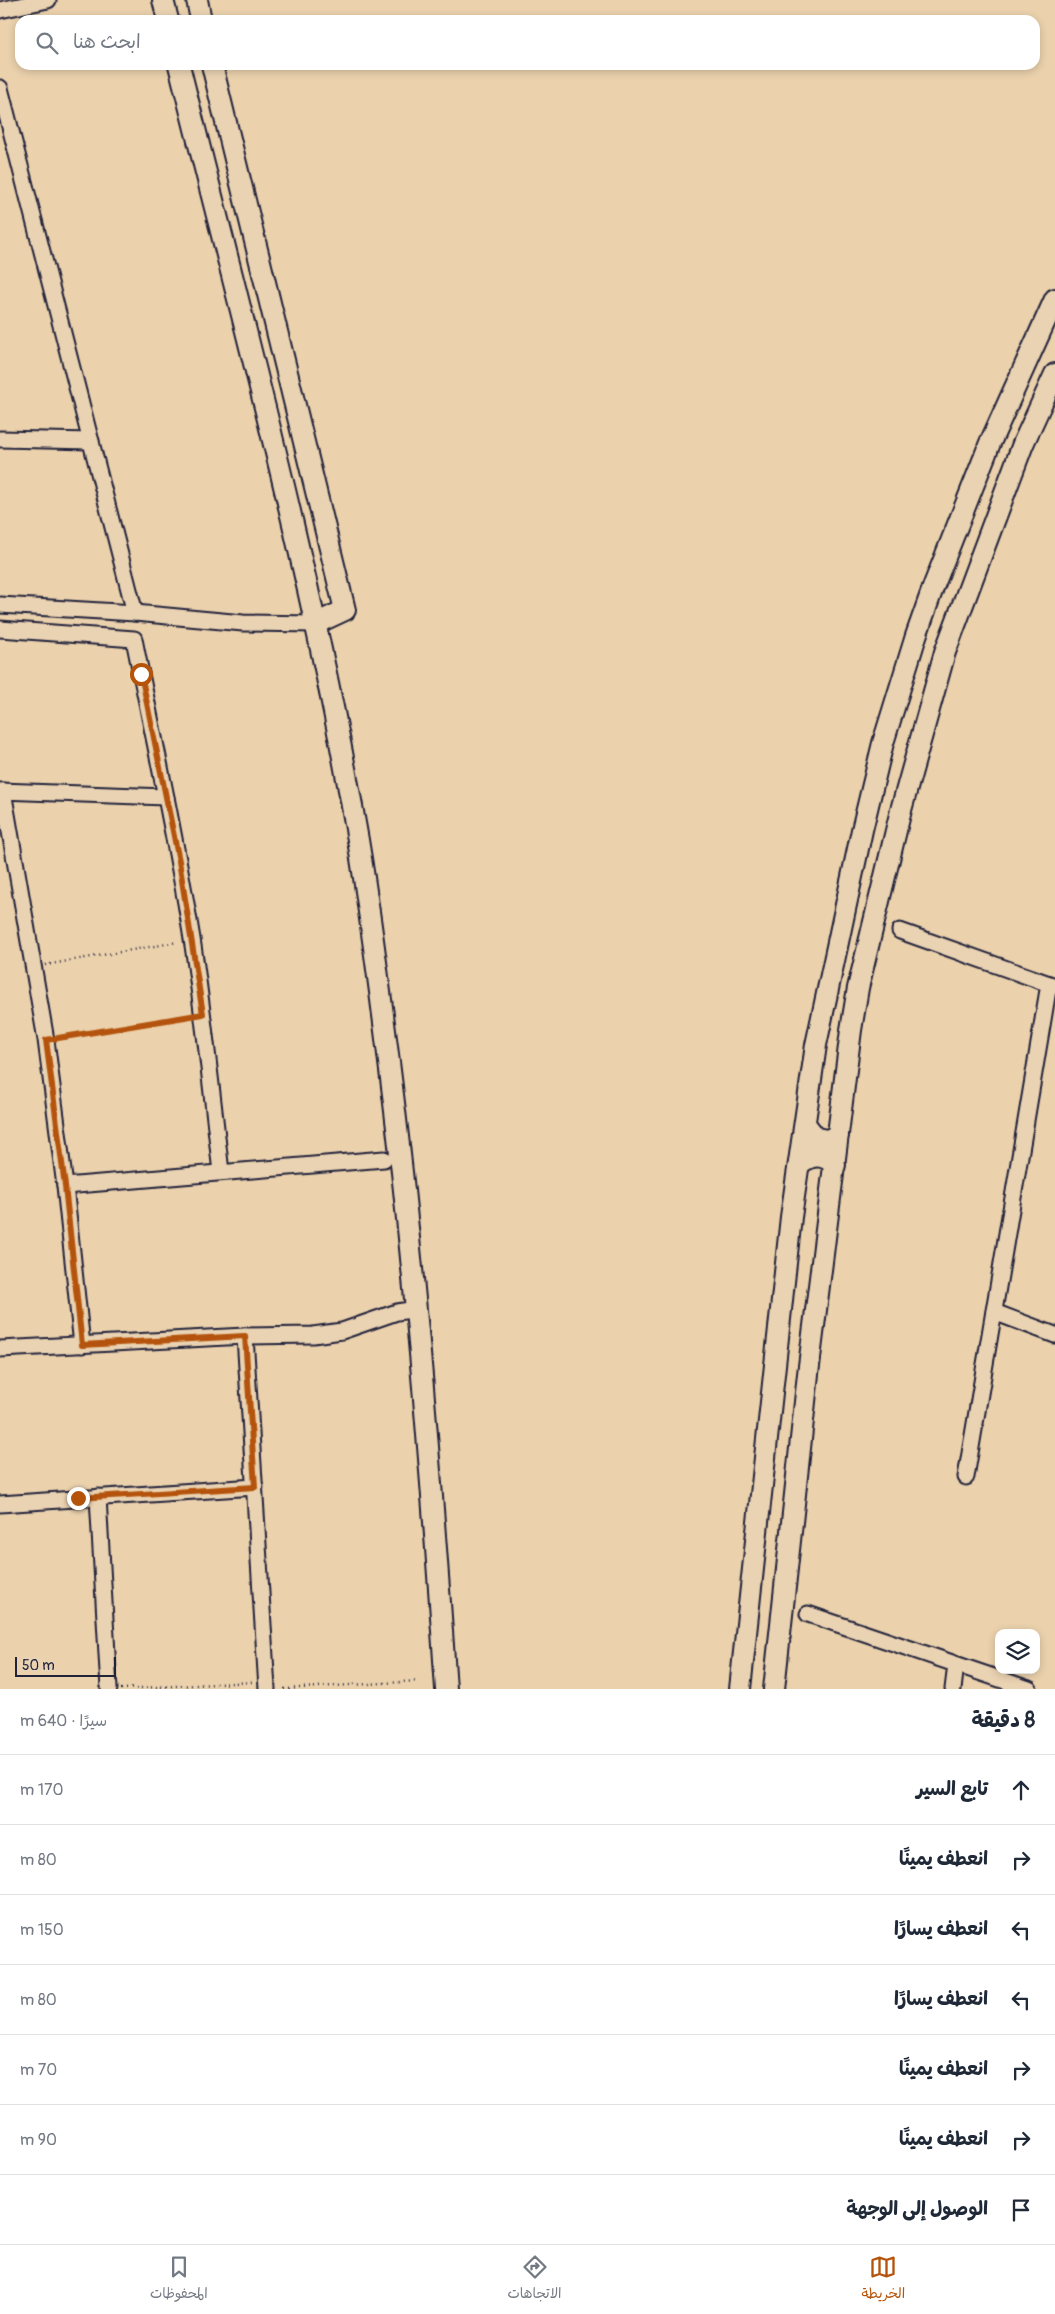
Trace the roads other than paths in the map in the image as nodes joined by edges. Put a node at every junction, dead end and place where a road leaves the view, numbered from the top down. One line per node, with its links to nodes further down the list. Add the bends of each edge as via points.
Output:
1 (48, 0): 4 (street)
2 (162, 0): 5 (street)
3 (197, 0): 6 (street)
4 (0, 10)
5 (166, 15)
6 (200, 15)
7 (180, 70): 16 (street, via 277,456)
8 (213, 70): 16 (street, via 345,610)
9 (0, 88): 13 (street)
10 (1055, 299): 22 (street, via 990,443 934,585 883,743 816,1045)
11 (1055, 374): 23 (street, via 1023,444 963,601 916,751 858,988)
12 (0, 439): 13 (street)
13 (91, 441): 15 (street)
14 (0, 604): 15 (street)
15 (135, 613): 16 (street, via 243,623)
16 (315, 624): 29 (street, via 338,727 376,954)
17 (0, 629): 19 (street, via 134,639)
18 (2, 791): 19 (street); 28 (street, via 46,1040)
19 (166, 797): 27 (street, via 203,1014)
20 (900, 931): 21 (street)
21 (1052, 985): 30 (street)
22 (805, 1124): 23 (street, via 816,1138 828,1140); 25 (street)
23 (838, 1135): 26 (street)
24 (384, 1159): 27 (street)
25 (800, 1164): 26 (street, via 818,1156); 44 (street, via 768,1413)
26 (835, 1165): 45 (street, via 808,1374)
27 (221, 1172): 28 (street)
28 (65, 1186): 33 (street)
29 (417, 1310): 32 (street, via 378,1316 328,1334); 43 (street)
30 (994, 1312): 31 (street); 35 (street)
31 (1055, 1335)
32 (245, 1336): 33 (street); 36 (street)
33 (82, 1345): 34 (street)
34 (0, 1349)
35 (966, 1477)
36 (255, 1487): 37 (street); 41 (street)
37 (98, 1497): 38 (street); 42 (street)
38 (0, 1504)
39 (808, 1614): 40 (street)
40 (956, 1665): 46 (street); 47 (street)
41 (267, 1685)
42 (109, 1689)
43 (446, 1689)
44 (740, 1689)
45 (774, 1689)
46 (953, 1689)
47 (1029, 1689)

